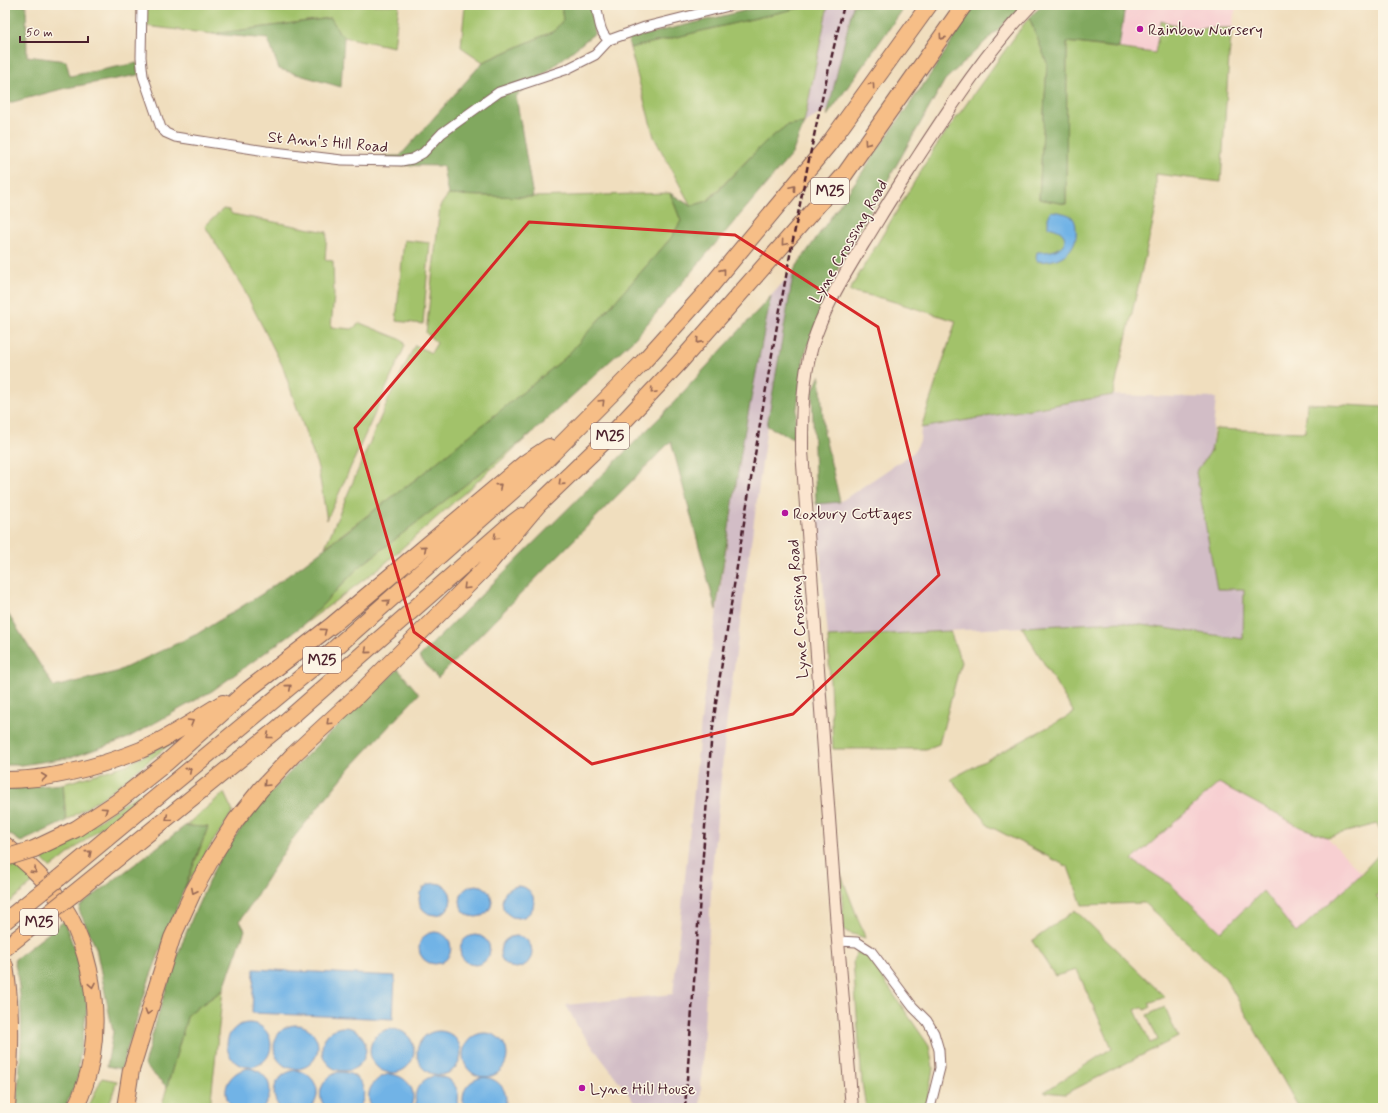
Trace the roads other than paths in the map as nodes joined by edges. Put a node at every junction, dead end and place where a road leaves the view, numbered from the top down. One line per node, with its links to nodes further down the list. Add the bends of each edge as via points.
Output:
1 (142, 5): 7 (street, St Ann's Hill Road, via 141,67 157,120 166,133 190,140 342,160 400,161 417,157 442,133 499,92 565,70 595,55)
2 (596, 5): 7 (street, via 604,37)
3 (733, 5): 7 (street, via 645,27)
4 (929, 5): 8 (highway, M25, one-way to 4, via 643,362 828,145)
5 (964, 5): 9 (highway, M25, one-way to 9, via 845,174 679,363 612,434)
6 (1031, 5): 15 (street, Lyne Crossing Road, via 997,42 971,76 842,278 821,320 806,374 802,451)
7 (609, 40)
8 (575, 430): 10 (highway, one-way to 8, via 331,626 525,463); 14 (highway, M25, one-way to 8, bridge, via 316,666 534,472)
9 (538, 505): 16 (highway, M25, one-way to 16, bridge, via 506,528 277,729); 18 (highway, one-way to 18, via 486,567 293,756 236,820 206,868 172,938)
10 (249, 689): 11 (highway, one-way to 10, via 47,777 80,771 141,749); 13 (highway, one-way to 10, bridge, via 34,849 76,830 117,802 166,763)
11 (5, 780)
12 (5, 845): 20 (highway, one-way to 20, via 38,874 56,895 79,936 88,969 94,997 95,1032 90,1067)
13 (5, 858)
14 (5, 921)
15 (838, 941): 23 (street, Lyne Crossing Road); 24 (street, via 854,940 871,951 934,1033 939,1050 940,1068)
16 (5, 948)
17 (5, 966): 19 (highway, via 11,1038)
18 (131, 1070): 21 (highway); 22 (highway)
19 (7, 1108)
20 (75, 1108)
21 (115, 1108)
22 (124, 1108)
23 (852, 1108)
24 (930, 1108)

